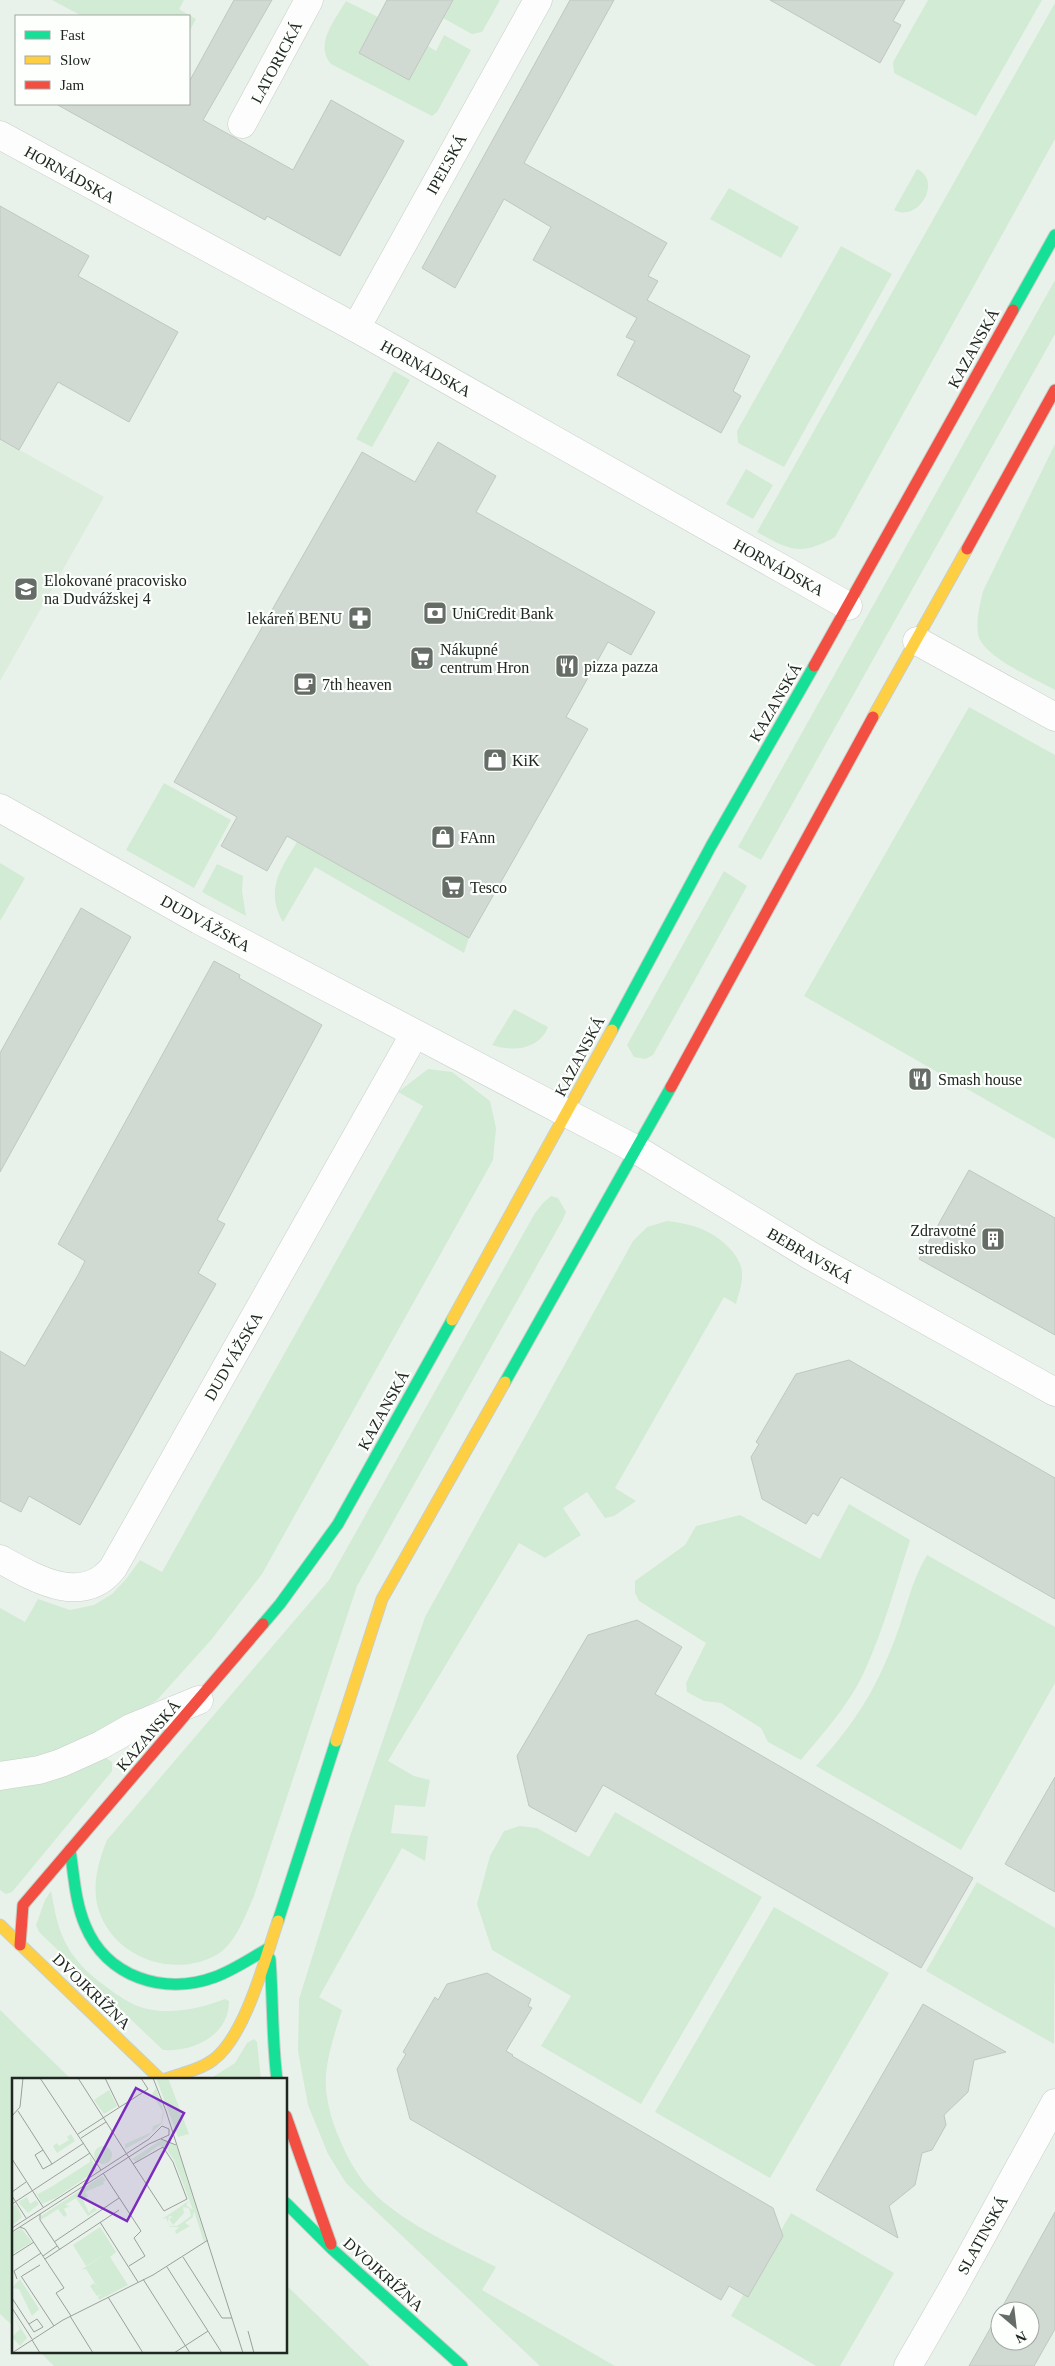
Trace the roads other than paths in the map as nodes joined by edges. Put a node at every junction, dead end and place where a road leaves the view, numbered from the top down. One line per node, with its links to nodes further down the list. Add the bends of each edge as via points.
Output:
1 (310, 0): 3 (street, LATORICKÁ)
2 (538, 0): 6 (street, IPEĽSKÁ)
3 (242, 124)
4 (0, 135): 6 (street, HORNÁDSKA)
5 (1055, 236): 8 (main road, KAZANSKÁ)
6 (356, 328): 8 (street, HORNÁDSKA)
7 (1055, 390): 9 (main road)
8 (848, 606): 13 (main road, KAZANSKÁ, via 711,846)
9 (917, 641): 10 (street); 14 (main road, via 779,886)
10 (1055, 717)
11 (0, 808): 12 (street, DUDVÁŽSKA, via 199,920)
12 (414, 1035): 13 (street, DUDVÁŽSKA); 16 (street, DUDVÁŽSKA, via 105,1577 94,1583 66,1588 50,1584)
13 (567, 1114): 14 (street, BEBRAVSKÁ); 17 (main road, KAZANSKÁ, via 338,1524 280,1604)
14 (637, 1150): 15 (street, BEBRAVSKÁ, via 811,1256); 22 (main road, via 382,1599)
15 (1055, 1392)
16 (0, 1559)
17 (200, 1700): 18 (street, via 131,1728 61,1763); 19 (main road, KAZANSKÁ)
18 (0, 1776)
19 (70, 1850): 21 (main road, KAZANSKÁ, via 23,1905); 22 (main road, via 85,1927 106,1957 119,1970 137,1979 174,1986 194,1983 215,1977)
20 (0, 1925): 21 (main road, DVOJKRÍŽNA)
21 (20, 1945): 23 (main road, DVOJKRÍŽNA)
22 (269, 1948): 24 (main road, via 239,2030 228,2047 212,2062); 25 (main road)
23 (160, 2078)
24 (168, 2078)
25 (277, 2078)
26 (1055, 2103): 31 (street, SLATINSKÁ)
27 (288, 2122): 29 (main road)
28 (288, 2205): 29 (main road, DVOJKRÍŽNA)
29 (333, 2250): 30 (main road, DVOJKRÍŽNA)
30 (462, 2366)
31 (908, 2366)

